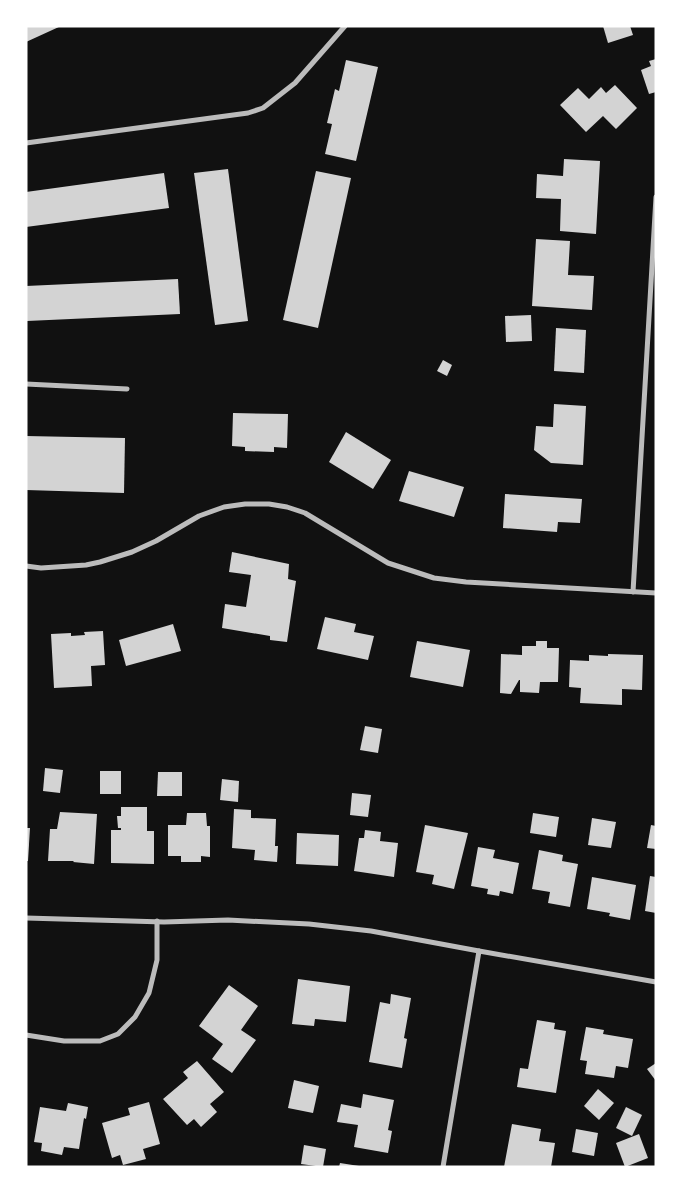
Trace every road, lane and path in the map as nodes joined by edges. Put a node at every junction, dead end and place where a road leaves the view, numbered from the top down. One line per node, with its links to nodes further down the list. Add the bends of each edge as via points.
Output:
1 (345, 26): 2 (street, via 295,83 263,108 248,113)
2 (26, 143)
3 (656, 197): 7 (street)
4 (26, 384): 5 (street)
5 (127, 390)
6 (26, 566): 7 (street, via 41,568 100,562 132,552 198,516 224,507 269,504 305,513 388,562 434,578)
7 (633, 592): 8 (street)
8 (656, 593)
9 (26, 918): 10 (street)
10 (157, 922): 11 (street, via 228,920 309,924 371,931); 13 (street, via 157,960 149,993 135,1017 118,1034 100,1041)
11 (479, 952): 12 (street); 14 (street)
12 (656, 982)
13 (26, 1036)
14 (442, 1167)

